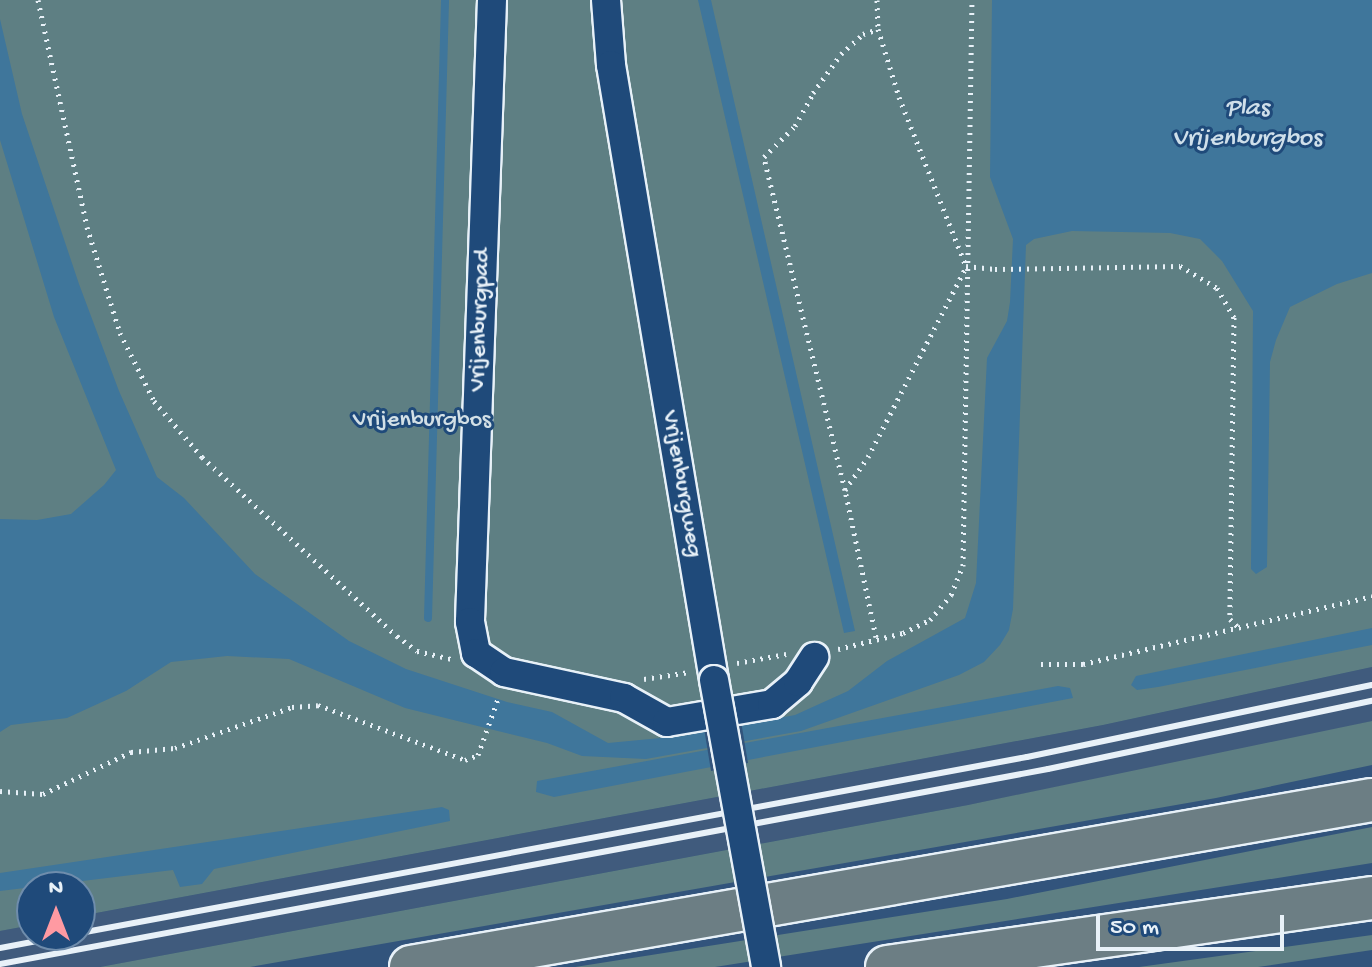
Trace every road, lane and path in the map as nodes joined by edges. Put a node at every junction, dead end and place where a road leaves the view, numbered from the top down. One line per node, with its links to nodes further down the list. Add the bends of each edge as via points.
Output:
1 (38, 0): 16 (path, via 87,227 120,333 154,401 202,457 397,636 417,651)
2 (492, 0): 16 (street, Vrijenburgpad, via 470,622 476,653)
3 (606, 0): 14 (street, Vrijenburgweg, via 616,95)
4 (877, 0): 6 (path)
5 (972, 0): 7 (path)
6 (878, 29): 7 (path); 8 (path, via 863,34 841,54 795,126 764,157)
7 (966, 266): 8 (path, via 868,457); 10 (path, via 1180,266 1217,288 1234,317 1230,619); 11 (path, via 963,566 951,595 930,620 903,633)
8 (845, 490): 11 (path)
9 (1372, 596): 10 (path)
10 (1238, 627): 13 (path, via 1083,664)
11 (876, 637): 12 (path)
12 (814, 657): 14 (path, via 796,653); 16 (street, via 798,682 772,704 667,722 624,698)
13 (1041, 664)
14 (713, 671): 15 (path); 21 (street, Vrijenburgweg, bridge)
15 (637, 680)
16 (502, 684): 17 (path, via 478,755 465,760 318,705 292,707 175,748 131,752 43,794)
17 (0, 791)
18 (1372, 800): 20 (highway)
19 (1372, 898): 22 (highway)
20 (411, 967)
21 (766, 967)
22 (887, 967)

